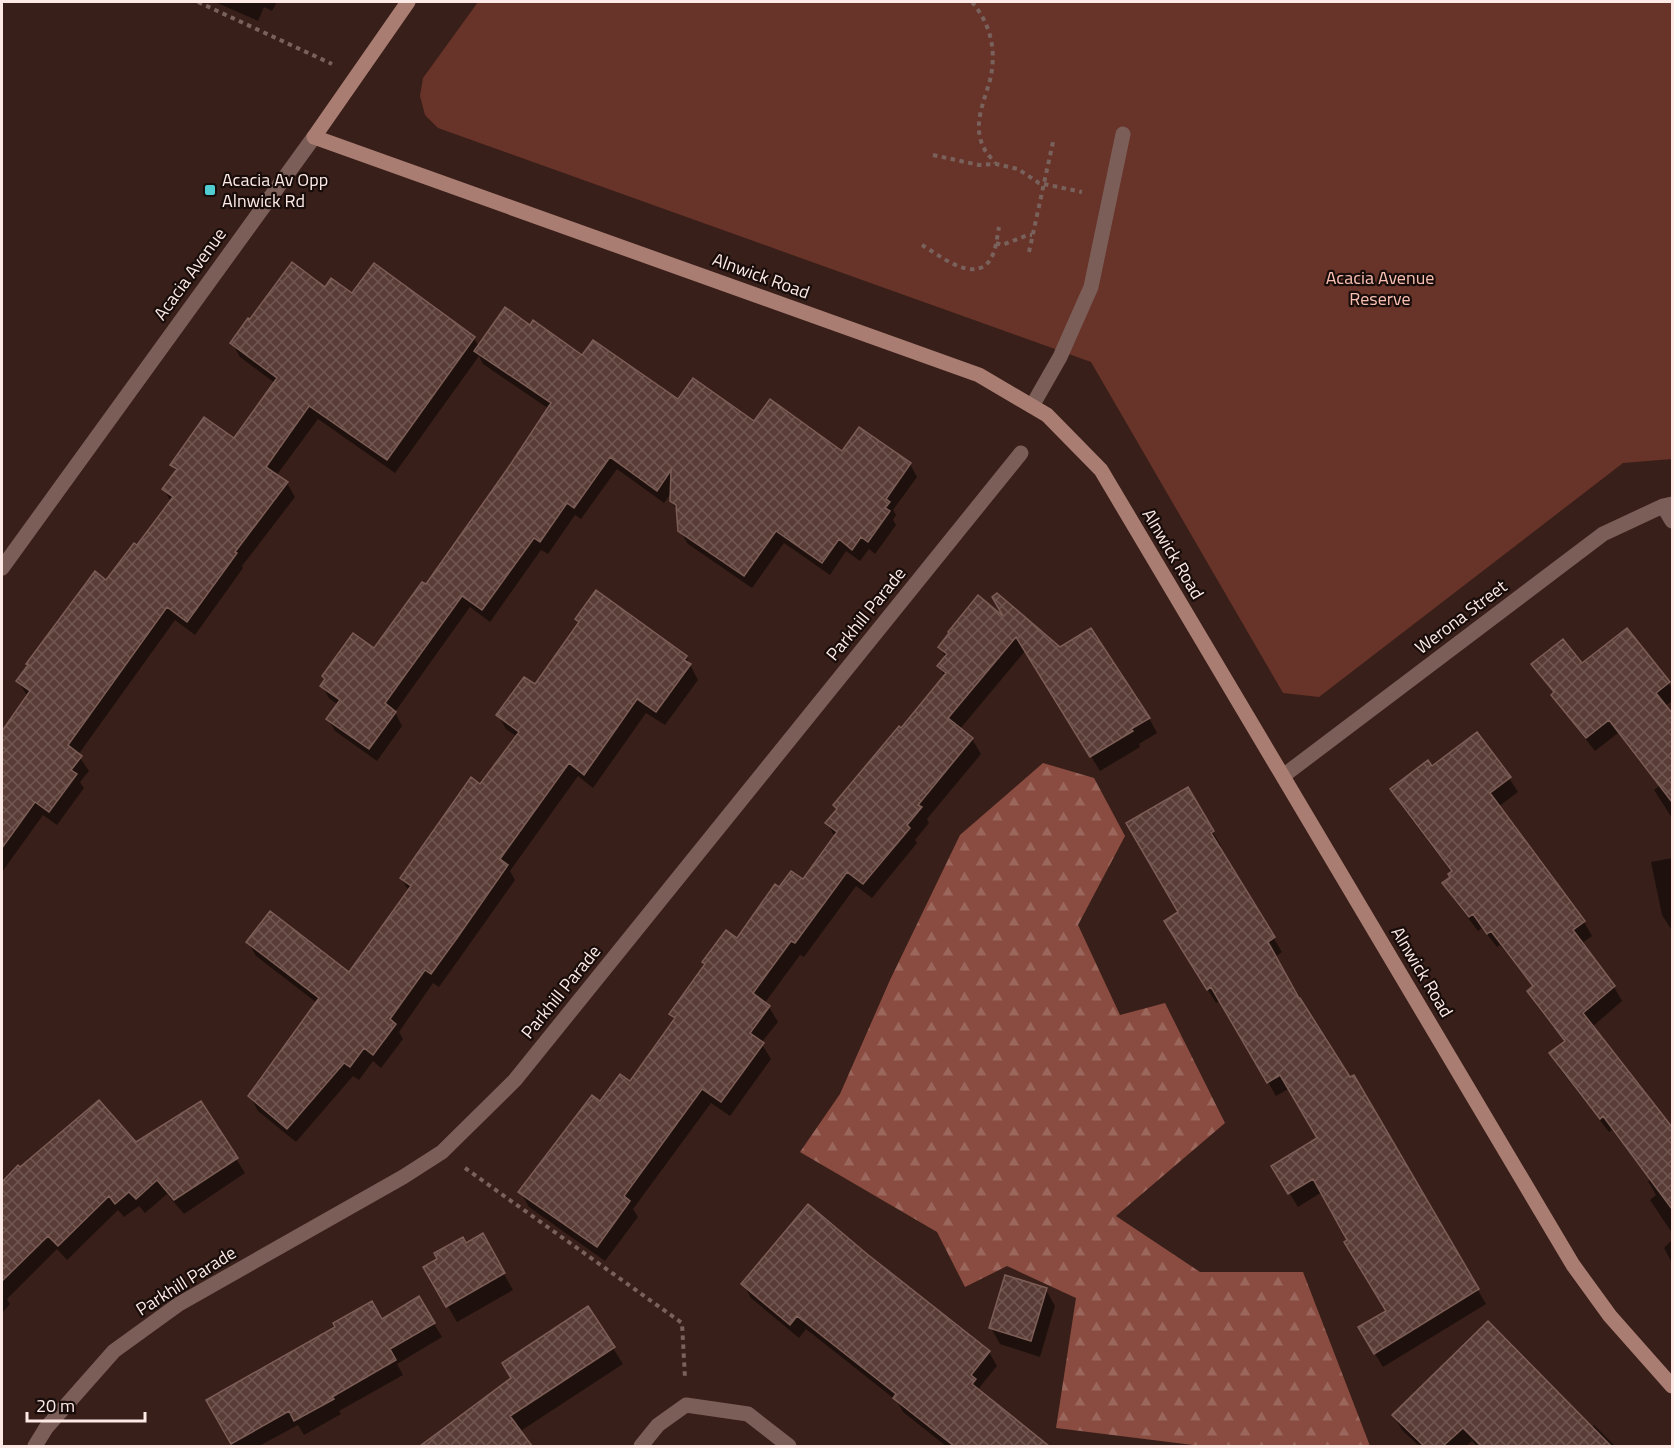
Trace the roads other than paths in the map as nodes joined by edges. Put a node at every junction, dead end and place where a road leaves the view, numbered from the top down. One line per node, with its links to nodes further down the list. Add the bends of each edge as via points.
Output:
1 (408, 2): 3 (street, Acacia Avenue)
2 (1123, 134): 4 (street, via 1091,286 1060,357)
3 (314, 137): 4 (street, Alnwick Road, via 979,375); 8 (street, Acacia Avenue)
4 (1032, 406): 9 (street, Alnwick Road, via 1047,415 1101,470)
5 (1021, 453): 11 (street, Parkhill Parade, via 515,1080 442,1152 179,1304 123,1344 46,1428)
6 (1668, 505): 7 (street); 9 (street, Werona Street, via 1603,534)
7 (1672, 521)
8 (2, 568)
9 (1283, 776): 10 (street, Alnwick Road, via 1573,1265 1610,1316)
10 (1672, 1386)
11 (35, 1446)
12 (641, 1446): 13 (street, via 658,1425 686,1405 748,1414)
13 (789, 1446)

